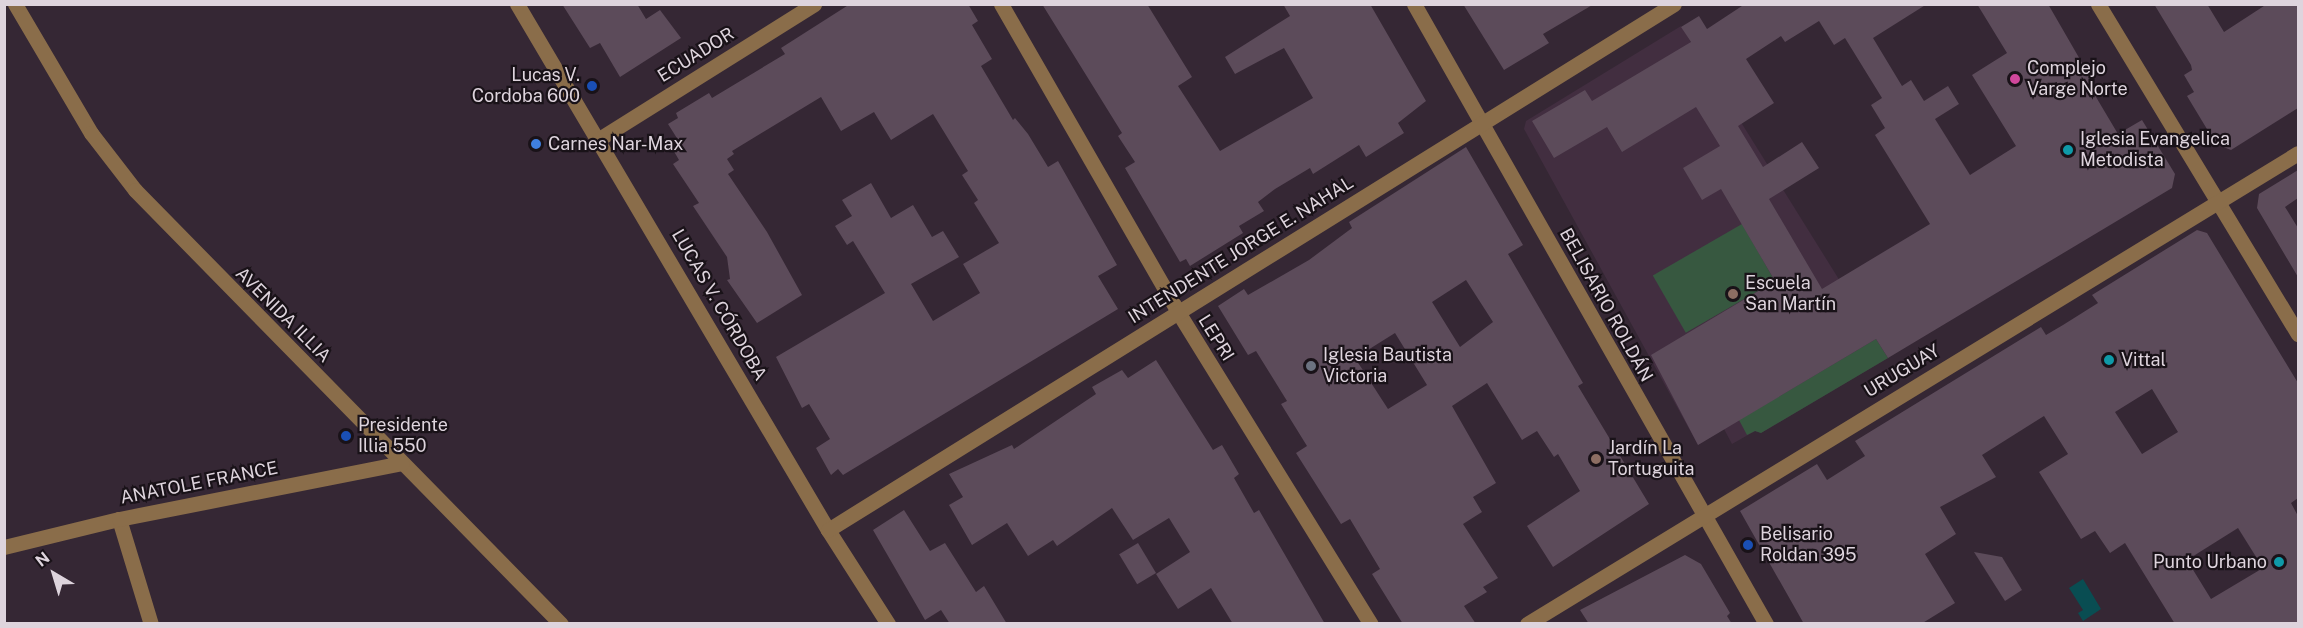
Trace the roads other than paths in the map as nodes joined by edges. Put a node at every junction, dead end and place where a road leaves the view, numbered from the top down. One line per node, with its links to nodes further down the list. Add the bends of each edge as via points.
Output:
1 (15, 4): 14 (street, AVENIDA ILLIA, via 91,133 135,190)
2 (517, 4): 9 (street, LUCAS V. CÓRDOBA)
3 (814, 4): 9 (street, ECUADOR)
4 (1001, 4): 12 (street, LEPRI)
5 (1414, 4): 8 (street, BELISARIO ROLDÁN)
6 (1674, 4): 8 (street, INTENDENTE JORGE E. NAHAL)
7 (2098, 4): 11 (street)
8 (1482, 124): 12 (street, INTENDENTE JORGE E. NAHAL); 15 (street, BELISARIO ROLDÁN)
9 (599, 139): 17 (street, LUCAS V. CÓRDOBA)
10 (2298, 153): 11 (street, URUGUAY)
11 (2219, 203): 13 (street); 15 (street, URUGUAY)
12 (1178, 312): 17 (street, INTENDENTE JORGE E. NAHAL); 22 (street, LEPRI)
13 (2298, 334)
14 (401, 463): 16 (street, ANATOLE FRANCE); 20 (street, AVENIDA ILLIA)
15 (1702, 514): 23 (street, URUGUAY); 24 (street, BELISARIO ROLDÁN)
16 (119, 519): 18 (street, ANATOLE FRANCE); 19 (street)
17 (828, 530): 21 (street, LUCAS V. CÓRDOBA)
18 (4, 547)
19 (151, 624)
20 (561, 624)
21 (888, 624)
22 (1371, 624)
23 (1527, 624)
24 (1766, 624)

